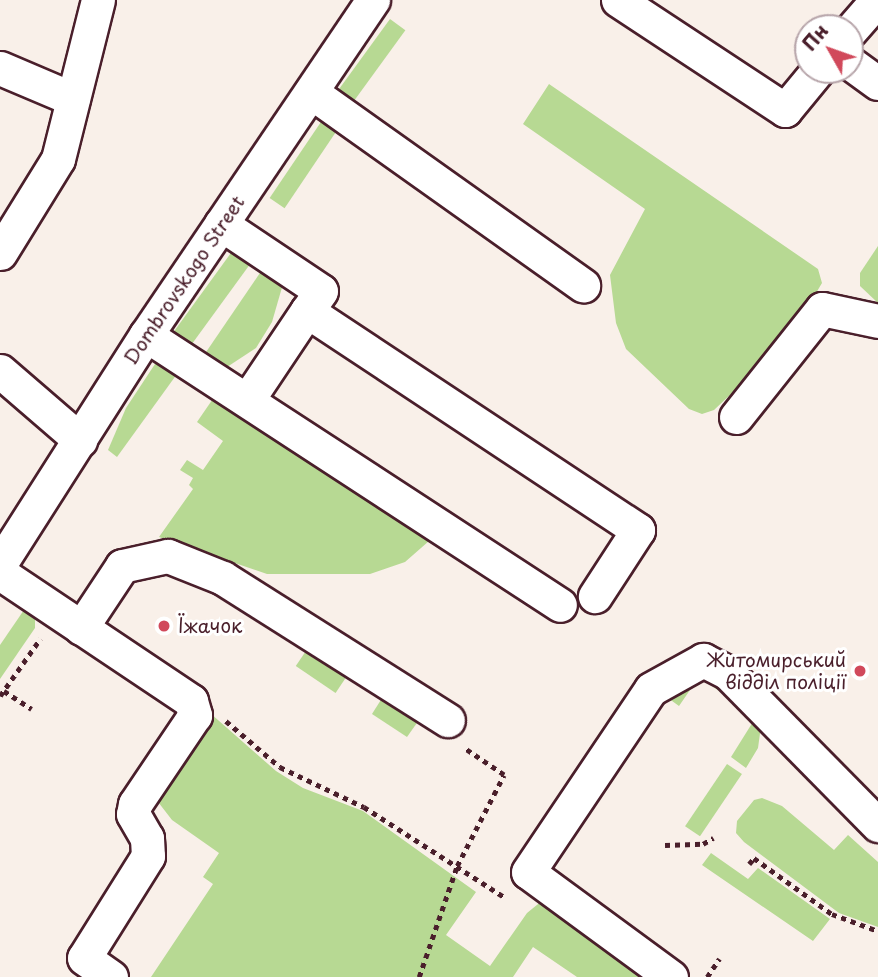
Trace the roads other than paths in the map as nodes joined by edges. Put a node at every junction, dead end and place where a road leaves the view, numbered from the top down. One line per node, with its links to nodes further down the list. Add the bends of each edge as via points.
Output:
1 (98, 0): 9 (street)
2 (373, 0): 8 (street, Dombrovskogo Street)
3 (618, 0): 7 (street, via 785,110)
4 (877, 0): 5 (street)
5 (864, 15)
6 (0, 68): 9 (street)
7 (806, 84)
8 (311, 92): 10 (street, Dombrovskogo Street); 12 (street)
9 (73, 99): 11 (street, via 58,159)
10 (221, 224): 13 (street, via 321,291); 15 (street, Dombrovskogo Street)
11 (0, 253)
12 (583, 285)
13 (307, 311): 17 (street); 22 (street, via 638,530)
14 (878, 321): 18 (street, via 822,309)
15 (146, 335): 17 (street); 19 (street, Dombrovskogo Street)
16 (0, 371): 19 (street)
17 (248, 399): 23 (street)
18 (736, 417)
19 (79, 440): 20 (street, Dombrovskogo Street)
20 (0, 565)
21 (0, 573): 24 (street)
22 (594, 596)
23 (560, 605)
24 (70, 620): 25 (street, via 122,566 168,556 223,578); 27 (street, via 191,701 195,715 135,804 133,814 148,838 148,856 84,958)
25 (448, 720)
26 (878, 825): 28 (street, via 727,672 703,660 651,690 528,872)
27 (111, 977)
28 (671, 977)

